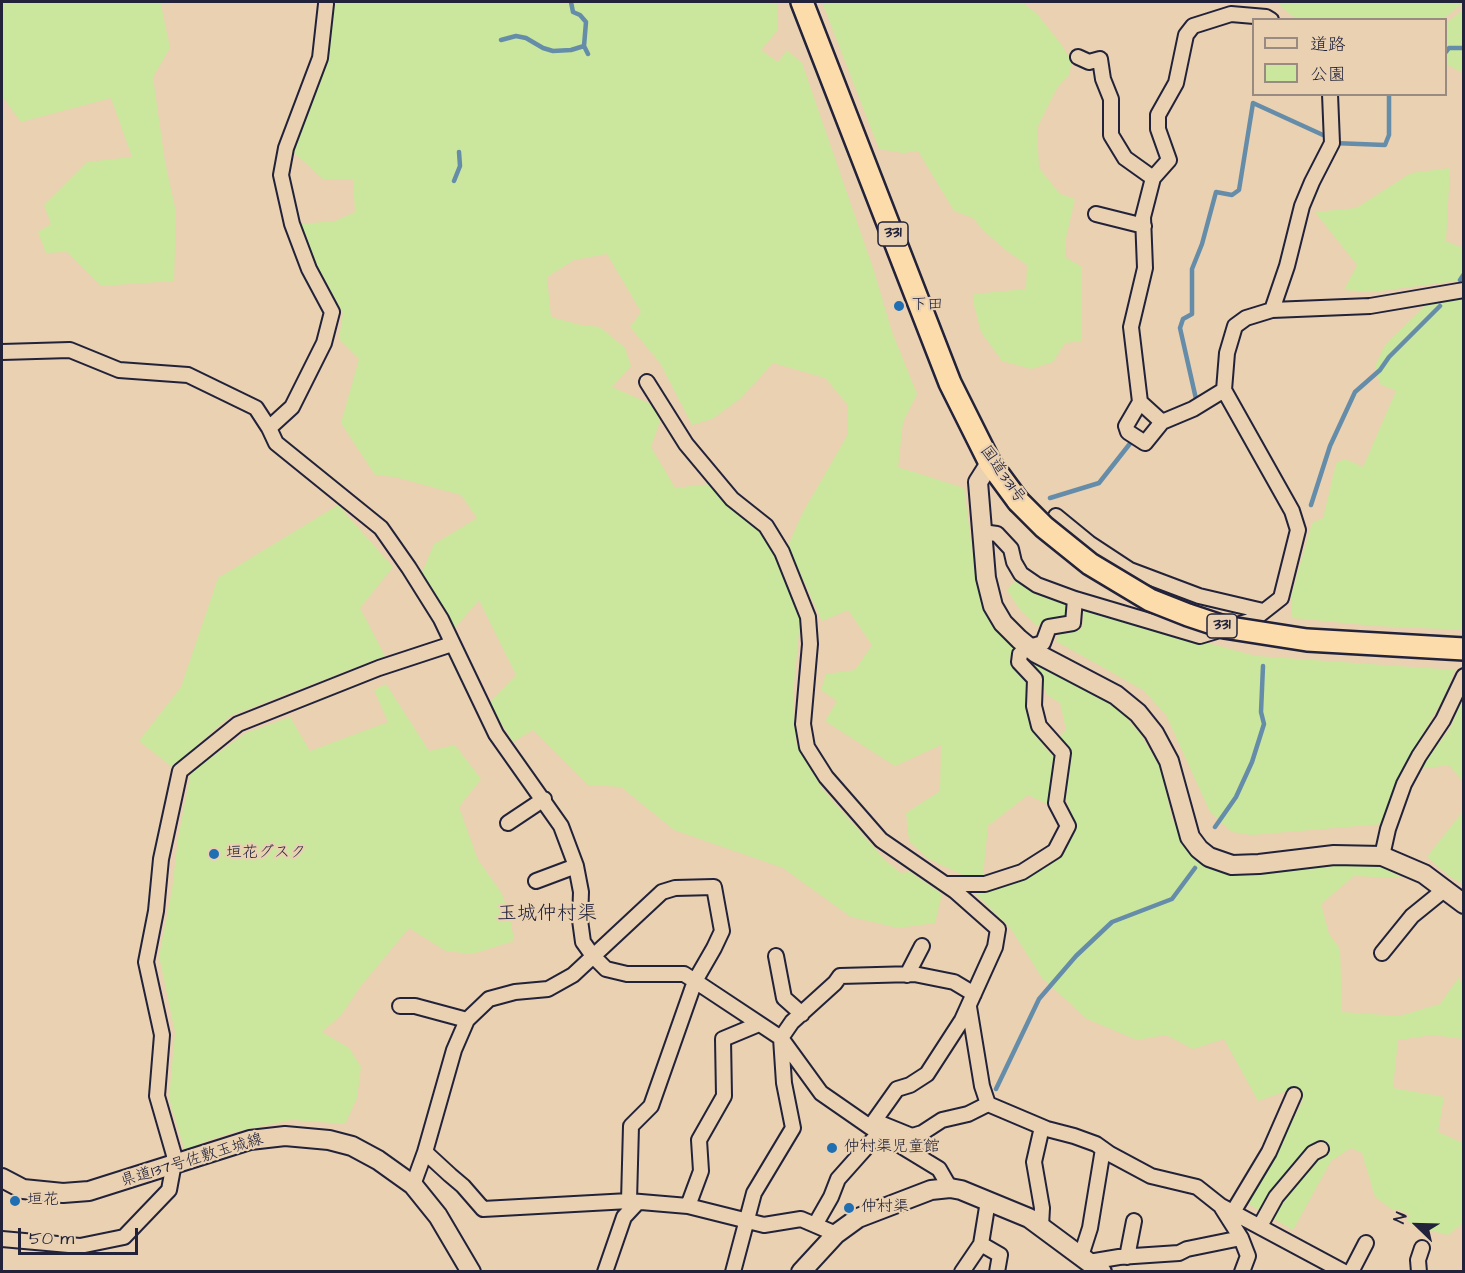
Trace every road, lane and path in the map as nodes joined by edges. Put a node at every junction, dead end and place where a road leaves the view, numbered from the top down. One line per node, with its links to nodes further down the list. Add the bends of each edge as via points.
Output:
1 (802, 2): 17 (highway, 国道331号 / 331, via 950,383)
2 (326, 4): 16 (street, via 320,58 286,148 281,175 292,224 309,269 332,312 324,343 292,407)
3 (1267, 18): 6 (street, via 1231,14 1193,26 1186,34 1176,83 1158,115 1158,129 1169,160)
4 (1078, 57): 6 (street, via 1089,62 1100,58 1102,79 1111,99 1111,135 1125,158)
5 (1330, 96): 10 (street, via 1332,143 1302,206)
6 (1153, 178): 8 (street)
7 (1096, 214): 8 (street)
8 (1144, 226): 14 (street, via 1145,268 1131,327)
9 (1464, 290): 10 (street, via 1370,306)
10 (1272, 310): 13 (street, via 1246,318 1236,326 1227,353)
11 (2, 352): 16 (street, via 70,350 118,370 188,375 256,408)
12 (647, 382): 31 (street, via 686,444 732,499 766,526 782,552 808,617 810,644 803,724 807,747 826,777 881,840)
13 (1224, 390): 15 (street); 21 (street, via 1292,511 1298,530 1281,598)
14 (1140, 402): 15 (street); 15 (street, via 1126,426 1128,432 1145,443)
15 (1162, 422)
16 (269, 428): 22 (street, via 276,444 381,528 436,611)
17 (990, 463): 19 (main road, via 978,482); 24 (highway, 国道331号 / 331, bridge, via 1018,501 1044,527 1090,564 1150,600 1224,627 1307,640)
18 (1056, 516): 21 (street, via 1130,570 1199,596)
19 (982, 532): 20 (street, via 998,534 1011,549 1021,574 1037,585); 23 (main road, via 993,606 1003,623)
20 (1075, 599): 21 (street, via 1200,636 1253,620); 23 (street, via 1073,623 1049,627 1043,643)
21 (1263, 610)
22 (452, 644): 26 (street, via 496,734); 53 (street, via 379,668 238,724 180,771 161,859 146,962 162,1035 157,1096)
23 (1029, 647): 28 (main road, via 1116,695 1138,713 1169,761 1190,837 1209,856 1232,865 1334,855); 31 (street, via 1020,654 1019,662 1035,679 1034,706 1040,726 1063,753 1056,803 1068,826 1055,851 1022,872 985,884)
24 (1464, 649)
25 (1464, 676): 28 (street, via 1443,720 1404,784)
26 (544, 799): 27 (street); 29 (street, via 561,826)
27 (508, 823)
28 (1382, 856): 32 (main road, via 1424,874)
29 (576, 866): 30 (street); 36 (street, via 583,942)
30 (536, 881)
31 (946, 884): 40 (street, via 998,929 995,947)
32 (1444, 890): 33 (main road); 35 (street, via 1412,916)
33 (1464, 904)
34 (922, 946): 38 (street)
35 (1382, 953)
36 (593, 956): 39 (street, via 606,969 627,974 684,974); 39 (street, via 662,892 714,887 722,931); 43 (street, via 573,975 548,989 489,999)
37 (776, 956): 42 (street, via 784,998)
38 (907, 975): 40 (street, via 954,982); 42 (street, via 840,976)
39 (695, 981): 44 (street); 58 (street, via 651,1106 631,1126)
40 (971, 1000): 47 (street, via 982,1086); 48 (street, via 927,1074 897,1089)
41 (400, 1006): 43 (street, via 415,1006)
42 (802, 1014): 45 (street)
43 (467, 1020): 52 (street, via 454,1050)
44 (759, 1024): 45 (street); 59 (street, via 723,1039 724,1096 699,1140 701,1171)
45 (781, 1038): 48 (street, via 821,1093); 61 (street, via 793,1128 754,1193)
46 (1294, 1095): 60 (street, via 1269,1152)
47 (988, 1104): 48 (street, via 942,1120 912,1136); 49 (street)
48 (875, 1127): 56 (street, via 939,1169); 63 (street, via 838,1179)
49 (1042, 1127): 50 (street); 64 (street, via 1034,1162)
50 (1103, 1149): 60 (street, via 1150,1176 1197,1187); 73 (street, via 1090,1228)
51 (1321, 1149): 65 (street, via 1313,1153 1276,1197)
52 (425, 1152): 55 (street); 58 (street, via 464,1186 483,1209)
53 (174, 1164): 54 (main road, 県道137号佐敷玉城線, via 89,1191 23,1189); 55 (main road, 県道137号佐敷玉城線, via 250,1140 285,1136 352,1146); 68 (street, via 169,1190 124,1236 80,1246)
54 (2, 1178)
55 (413, 1185): 74 (main road, 県道137号佐敷玉城線, via 438,1216)
56 (950, 1188): 57 (main road); 66 (main road, via 931,1190 858,1218)
57 (988, 1201): 64 (main road); 70 (street)
58 (634, 1202): 59 (street); 75 (street, via 624,1217)
59 (688, 1206): 61 (street)
60 (1227, 1209): 65 (street); 67 (street)
61 (747, 1220): 63 (street, via 764,1225 801,1219); 76 (street)
62 (1134, 1221): 72 (street)
63 (815, 1225): 66 (street)
64 (1041, 1226): 73 (main road)
65 (1260, 1226): 81 (street)
66 (836, 1234): 77 (main road)
67 (1241, 1238): 72 (street, via 1179,1253); 80 (street, via 1248,1256)
68 (2, 1239)
69 (1366, 1243): 82 (street)
70 (981, 1244): 78 (street); 79 (street, via 1000,1255)
71 (1422, 1248): 83 (street)
72 (1127, 1257): 73 (street)
73 (1091, 1263)
74 (471, 1272)
75 (605, 1272)
76 (733, 1272)
77 (801, 1272)
78 (962, 1272)
79 (997, 1272)
80 (1242, 1272)
81 (1344, 1272)
82 (1351, 1272)
83 (1419, 1272)

